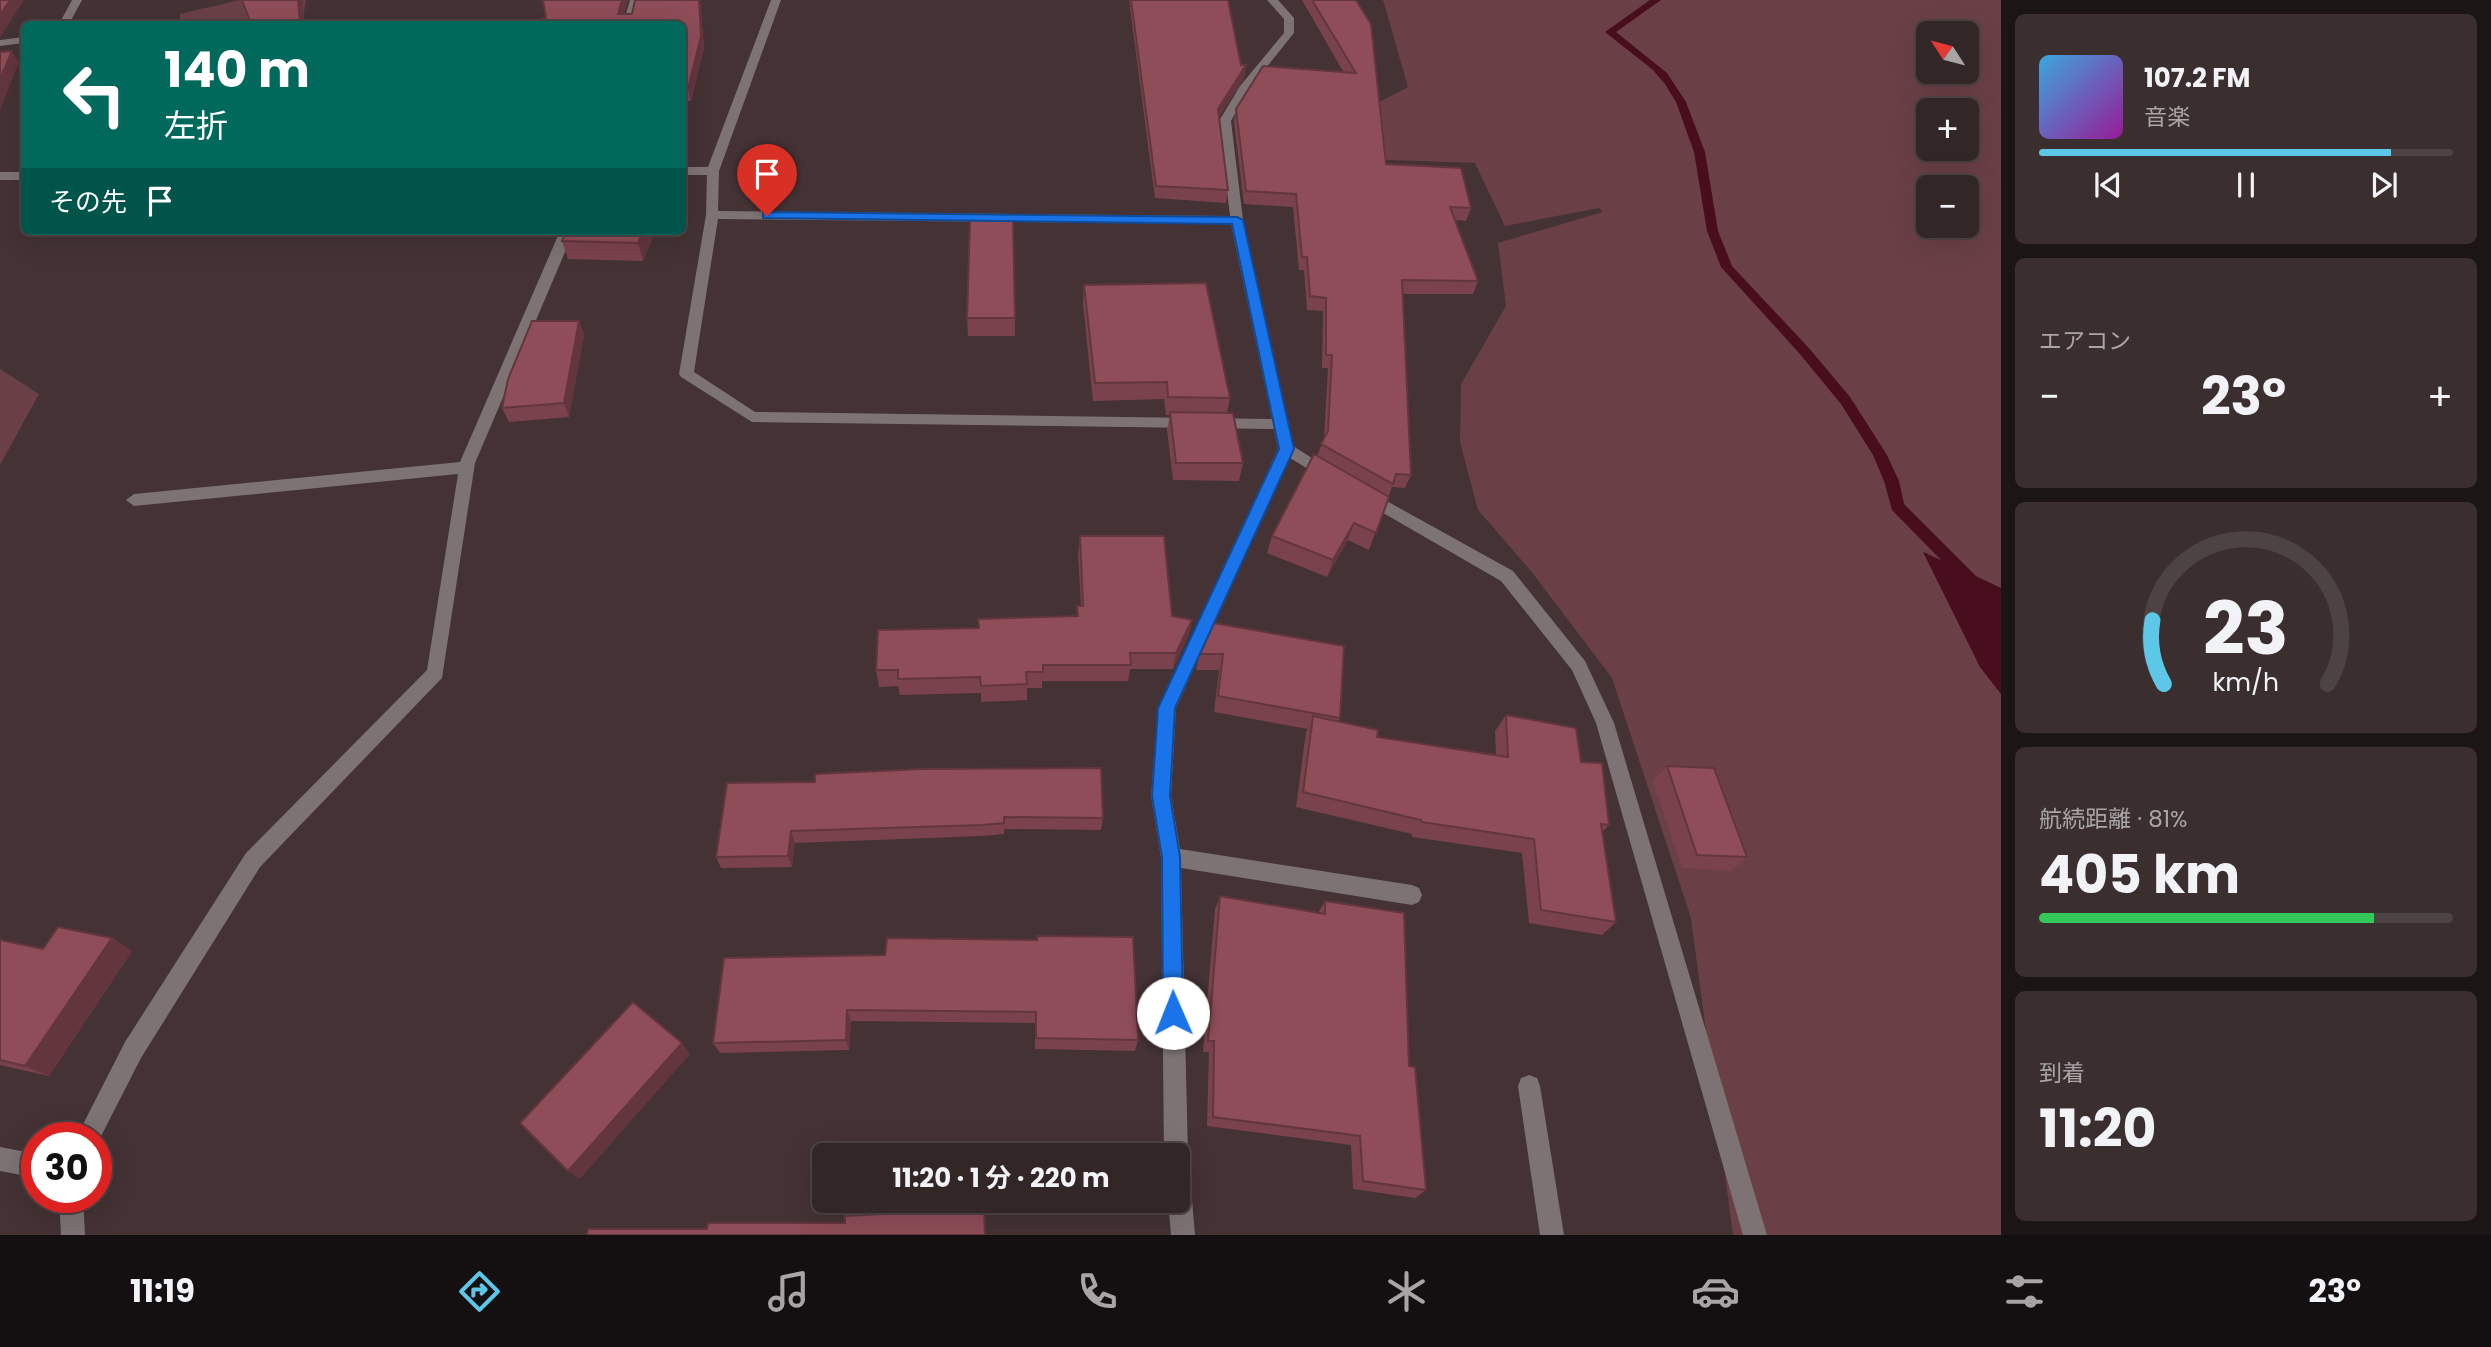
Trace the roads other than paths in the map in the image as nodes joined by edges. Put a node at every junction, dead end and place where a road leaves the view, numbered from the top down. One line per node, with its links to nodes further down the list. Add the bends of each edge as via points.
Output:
1 (77, 0): 5 (street)
2 (635, 0): 6 (street)
3 (776, 0): 10 (street)
4 (1272, 0): 14 (street, via 1289,18 1289,33 1244,88 1225,121)
5 (66, 21)
6 (629, 21)
7 (21, 40): 8 (street)
8 (0, 43)
9 (686, 171): 10 (street)
10 (713, 171): 13 (street)
11 (0, 176): 12 (street)
12 (21, 176)
13 (712, 215): 14 (street); 16 (street, via 686,374 752,416)
14 (1237, 220): 16 (street)
15 (565, 235): 18 (street)
16 (1281, 424): 17 (street)
17 (1286, 449): 20 (street, via 1167,708 1161,796); 32 (street, via 1507,576 1578,666 1605,723)
18 (466, 467): 19 (street); 23 (street, via 436,673 253,860 133,1051)
19 (134, 500)
20 (1171, 857): 21 (street); 24 (street)
21 (1412, 895)
22 (1529, 1086): 31 (street)
23 (96, 1122)
24 (1176, 1143)
25 (0, 1159): 26 (street)
26 (21, 1163)
27 (72, 1213): 29 (street)
28 (1181, 1213): 30 (street)
29 (73, 1235)
30 (1183, 1235)
31 (1552, 1235)
32 (1755, 1235)

